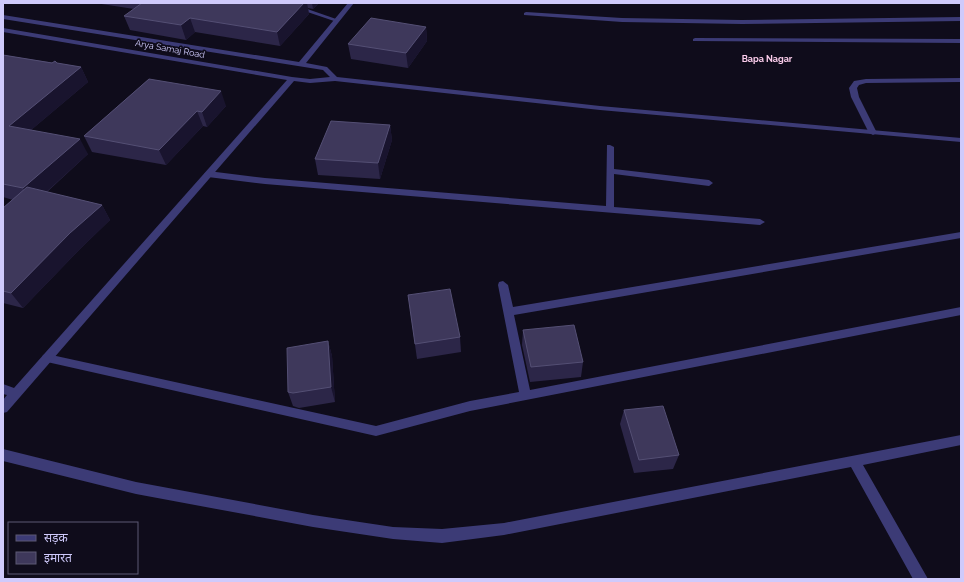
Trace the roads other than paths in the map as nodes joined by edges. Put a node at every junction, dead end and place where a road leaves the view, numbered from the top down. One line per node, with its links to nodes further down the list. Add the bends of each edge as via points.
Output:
1 (284, 3): 6 (street)
2 (351, 3): 6 (street)
3 (526, 14): 5 (street, via 622,20 742,22)
4 (3, 17): 10 (street)
5 (961, 19)
6 (336, 20): 10 (street)
7 (3, 30): 11 (street, Arya Samaj Road)
8 (695, 40): 9 (street)
9 (961, 42)
10 (301, 64): 12 (street, via 325,68)
11 (292, 79): 12 (street, Arya Samaj Road); 18 (street)
12 (335, 79): 14 (street, Arya Samaj Road, via 600,108)
13 (961, 80): 14 (street, via 857,83 853,88 855,97)
14 (873, 133): 15 (street, Arya Samaj Road)
15 (961, 140)
16 (610, 147): 17 (street)
17 (610, 171): 19 (street); 20 (street)
18 (208, 174): 20 (street, via 273,182); 26 (street)
19 (709, 183)
20 (610, 210): 21 (street)
21 (760, 222)
22 (961, 236): 25 (street)
23 (503, 285): 25 (street)
24 (961, 311): 29 (street)
25 (508, 312): 29 (street)
26 (47, 358): 28 (street); 29 (street, via 376,431 470,406)
27 (3, 389): 28 (street)
28 (16, 393): 30 (street)
29 (525, 395)
30 (3, 408)
31 (961, 440): 33 (street)
32 (3, 454): 33 (street, via 136,488 306,520 393,533 442,536 504,529)
33 (854, 460): 34 (street)
34 (921, 579)

